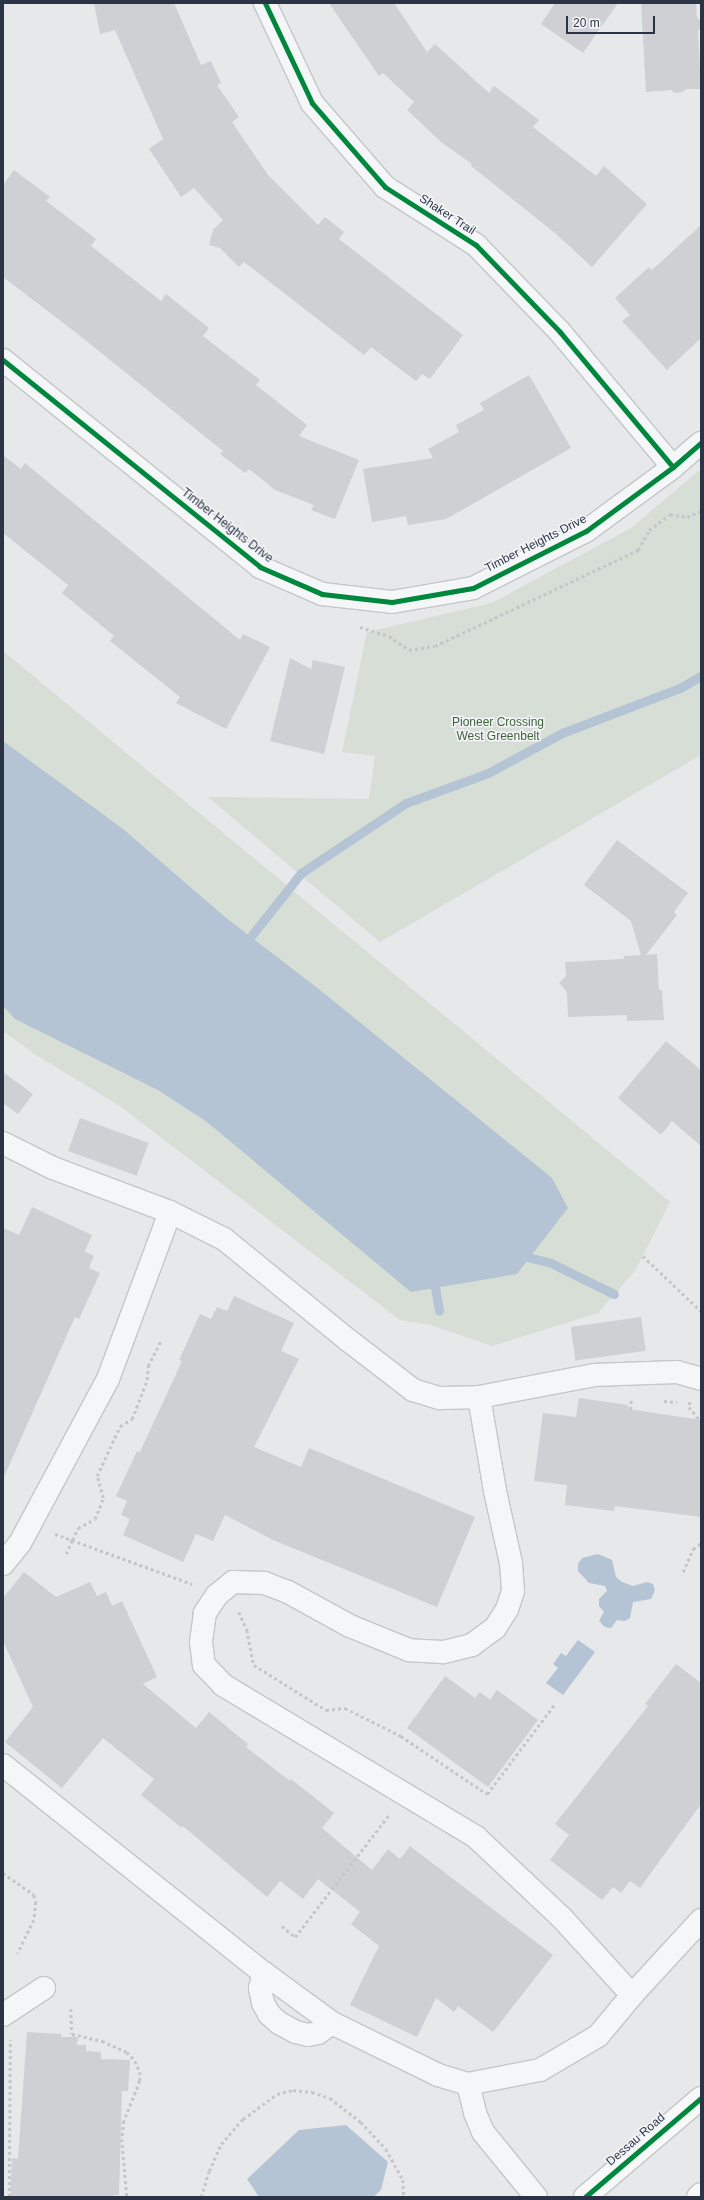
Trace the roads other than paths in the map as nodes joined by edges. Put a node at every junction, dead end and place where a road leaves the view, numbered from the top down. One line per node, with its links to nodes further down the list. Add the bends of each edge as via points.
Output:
1 (265, 3): 4 (street, Shaker Trail, via 312,103 385,187 476,245 560,332)
2 (3, 360): 4 (street, Timber Heights Drive, via 260,567 322,594 392,602 473,588 586,531)
3 (701, 443): 4 (street, Timber Heights Drive)
4 (673, 467)
5 (3, 1143): 6 (street, via 53,1168)
6 (170, 1212): 8 (street, via 224,1239 413,1390 440,1398); 9 (street, via 108,1379 20,1543)
7 (696, 1387): 8 (street, via 677,1372 594,1375)
8 (479, 1397): 14 (street, via 511,1563 513,1592 507,1609 494,1628 472,1645 465,1647 443,1652 409,1650 350,1626 288,1592 264,1583 233,1582 217,1595 205,1613 201,1642 204,1665 223,1685 476,1837 562,1918)
9 (3, 1564)
10 (3, 1765): 12 (street)
11 (701, 1920): 14 (street)
12 (264, 1973): 16 (street); 16 (street, via 260,1988 263,2003 269,2014 279,2023 308,2036 318,2033)
13 (44, 1988): 15 (street)
14 (632, 1995): 17 (street, via 598,2036 540,2070)
15 (3, 2015)
16 (332, 2023): 17 (street, via 438,2075)
17 (468, 2084): 20 (street, via 483,2132)
18 (701, 2098): 21 (main road, Dessau Road)
19 (701, 2194): 22 (main road)
20 (536, 2197)
21 (585, 2197)
22 (698, 2197)

